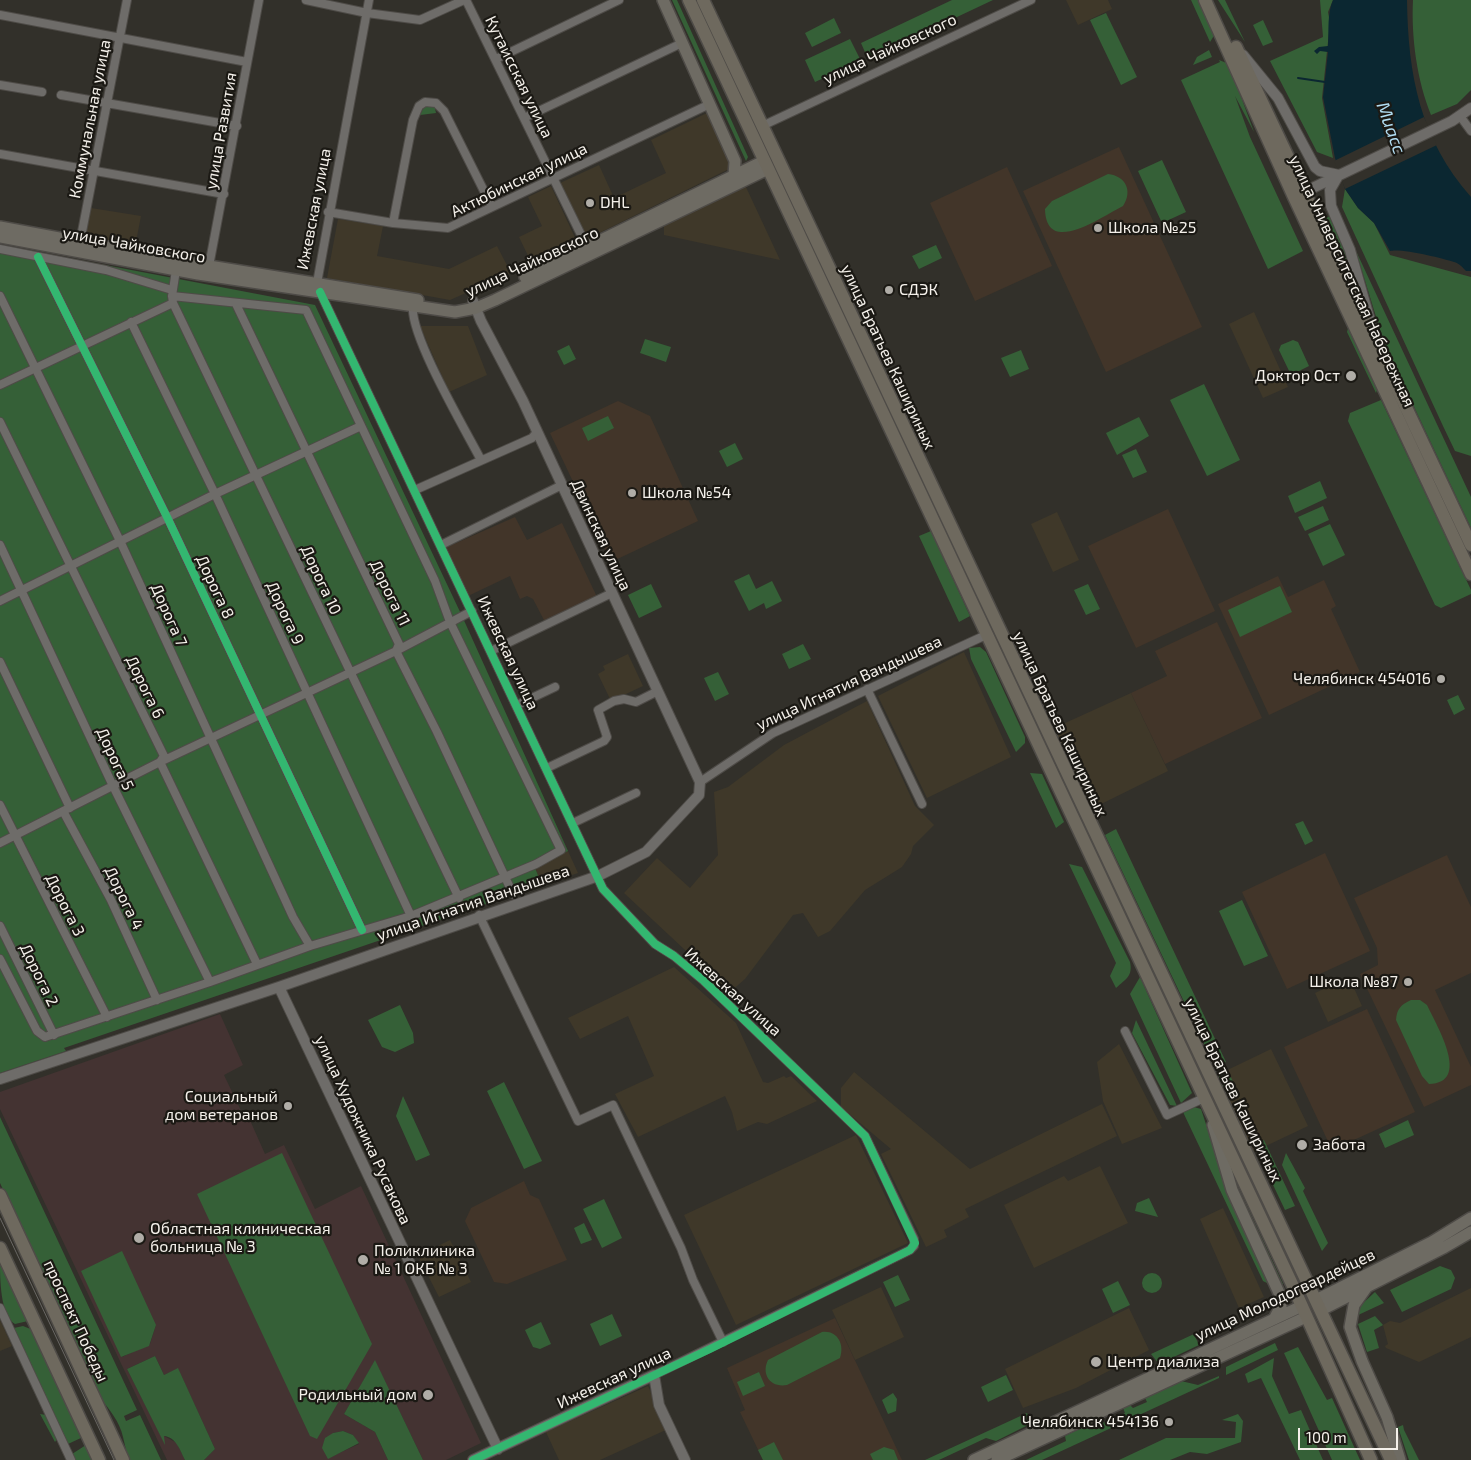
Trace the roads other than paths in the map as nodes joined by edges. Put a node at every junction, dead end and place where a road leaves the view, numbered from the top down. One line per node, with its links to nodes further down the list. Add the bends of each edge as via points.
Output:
1 (127, 0): 17 (street, Коммунальная улица)
2 (260, 0): 21 (street, улица Развития)
3 (306, 0): 14 (street)
4 (369, 0): 14 (street, Ижевская улица)
5 (465, 0): 14 (street, via 420,20); 20 (street, Кутаисская улица)
6 (619, 0): 20 (street)
7 (663, 0): 18 (main road)
8 (689, 0): 34 (main road, улица Братьев Кашириных)
9 (703, 0): 16 (main road, улица Братьев Кашириных)
10 (707, 0): 16 (main road)
11 (1031, 0): 31 (street, улица Чайковского)
12 (1205, 0): 40 (main road, улица Университетская Набережная)
13 (1214, 0): 19 (main road, улица Университетская Набережная)
14 (366, 13): 42 (street, Ижевская улица, via 338,174)
15 (0, 15): 17 (street)
16 (712, 21): 31 (main road, улица Братьев Кашириных)
17 (120, 36): 21 (street); 25 (street, Коммунальная улица)
18 (682, 43): 26 (main road); 29 (street)
19 (1235, 45): 36 (street, via 1278,98 1315,167); 40 (main road, улица Университетская Набережная)
20 (496, 59): 29 (street, Кутаисская улица)
21 (247, 62): 30 (street, улица Развития)
22 (0, 85): 23 (street)
23 (42, 92)
24 (61, 95): 25 (street)
25 (108, 104): 30 (street); 35 (street, Коммунальная улица)
26 (710, 104): 37 (main road, via 735,161); 38 (street, Актюбинская улица)
27 (1471, 108): 28 (street)
28 (1460, 116): 32 (street); 36 (street)
29 (524, 118): 38 (street, Кутаисская улица)
30 (237, 126): 39 (street, улица Развития)
31 (762, 126): 34 (main road, улица Братьев Кашириных)
32 (1471, 131)
33 (0, 154): 35 (street)
34 (770, 163): 37 (main road, улица Чайковского); 56 (main road, улица Чайковского); 84 (main road, улица Братьев Кашириных); 133 (main road, улица Братьев Кашириных)
35 (94, 170): 39 (street); 46 (street, Коммунальная улица)
36 (1338, 175): 40 (street); 59 (street, via 1330,190 1331,206 1352,258)
37 (734, 176): 47 (main road, улица Чайковского)
38 (554, 178): 41 (street, Актюбинская улица); 47 (street, Кутаисская улица)
39 (224, 194): 50 (street, улица Развития)
40 (1300, 194): 59 (main road, улица Университетская Набережная); 78 (main road, улица Университетская Набережная)
41 (492, 207): 43 (street, Актюбинская улица, via 448,228); 43 (street, via 444,111 436,103 425,102 419,106 413,120)
42 (328, 212): 43 (street, Актюбинская улица); 52 (street, Ижевская улица)
43 (393, 223)
44 (0, 227): 46 (main road, улица Чайковского)
45 (0, 238): 51 (main road, улица Чайковского)
46 (80, 242): 50 (main road, улица Чайковского)
47 (587, 248): 56 (main road, улица Чайковского)
48 (0, 249): 49 (street)
49 (38, 257): 54 (street, via 106,270); 60 (street, Дорога 8)
50 (209, 266): 52 (main road, улица Чайковского)
51 (176, 270): 52 (main road, улица Чайковского); 54 (street)
52 (318, 288): 56 (main road, улица Чайковского, via 451,305); 57 (main road, улица Чайковского); 70 (street, Ижевская улица)
53 (0, 296): 61 (street, Дорога 7)
54 (173, 296): 55 (street); 58 (street); 68 (street, Дорога 10)
55 (236, 304): 64 (street, via 306,310); 66 (street, Дорога 11)
56 (475, 304): 57 (main road, улица Чайковского, via 455,312); 65 (street, Двинская улица)
57 (413, 307): 67 (street, via 414,322 443,389)
58 (131, 322): 60 (street); 71 (street, Дорога 9)
59 (1373, 335): 76 (main road, улица Университетская Набережная)
60 (82, 346): 61 (street); 72 (street, Дорога 8)
61 (35, 368): 62 (street); 73 (street, Дорога 7)
62 (0, 385)
63 (0, 422): 77 (street, Дорога 6)
64 (361, 426): 66 (street); 83 (street, via 435,581)
65 (537, 432): 67 (street, via 532,438); 69 (street, Двинская улица)
66 (306, 453): 68 (street); 85 (street, Дорога 11, via 399,644)
67 (482, 460): 70 (street)
68 (258, 476): 71 (street); 88 (street, Дорога 10)
69 (562, 485): 75 (street); 80 (street, Двинская улица)
70 (416, 490): 75 (street, Ижевская улица)
71 (215, 494): 72 (street); 92 (street, Дорога 9)
72 (168, 519): 73 (street); 94 (street, Дорога 8)
73 (121, 543): 77 (street); 95 (street, Дорога 7)
74 (0, 545): 79 (street, Дорога 5)
75 (441, 545): 82 (street, Ижевская улица)
76 (1471, 545)
77 (70, 567): 79 (street); 96 (street, Дорога 6, via 164,756)
78 (1471, 574)
79 (22, 590): 81 (street); 99 (street, Дорога 5)
80 (612, 593): 86 (street); 91 (street, Двинская улица)
81 (0, 601)
82 (472, 611): 83 (street); 86 (street, Ижевская улица)
83 (450, 622): 85 (street); 108 (street, via 561,850)
84 (986, 635): 90 (street, улица Игнатия Вандышева); 125 (main road, улица Братьев Кашириных)
85 (396, 651): 88 (street); 108 (street, Дорога 11)
86 (491, 651): 93 (street, Ижевская улица)
87 (0, 662): 103 (street, Дорога 4)
88 (349, 673): 92 (street); 110 (street, Дорога 10)
89 (555, 687): 93 (street)
90 (867, 689): 98 (street, улица Игнатия Вандышева, via 773,733); 101 (street)
91 (658, 692): 97 (street, via 636,702 614,701 598,710 607,737 604,741); 98 (street, Двинская улица)
92 (306, 693): 94 (street); 112 (street, Дорога 9)
93 (517, 705): 97 (street, Ижевская улица)
94 (260, 715): 95 (street); 114 (street, Дорога 8)
95 (210, 739): 96 (street); 115 (street, Дорога 7, via 293,917)
96 (160, 762): 99 (street); 117 (street, Дорога 6)
97 (547, 768): 104 (street, Ижевская улица)
98 (700, 782): 107 (street, улица Игнатия Вандышева, via 699,795 646,852)
99 (113, 786): 103 (street); 118 (street, Дорога 5)
100 (636, 793): 104 (street)
101 (922, 804)
102 (0, 805): 105 (street, Дорога 3)
103 (66, 810): 105 (street); 120 (street, Дорога 4)
104 (573, 823): 107 (street, Ижевская улица)
105 (14, 836): 106 (street); 121 (street, Дорога 3)
106 (0, 843)
107 (598, 876): 111 (street, улица Игнатия Вандышева); 137 (street, Ижевская улица, via 614,903 655,944 704,981 865,1136 914,1239 910,1250)
108 (505, 877): 109 (street, Дорога 11); 110 (street)
109 (514, 894)
110 (459, 898): 112 (street)
111 (479, 915): 119 (street, улица Игнатия Вандышева); 137 (street, via 578,1121 613,1105)
112 (411, 916): 114 (street)
113 (0, 926): 123 (street, Дорога 2)
114 (362, 930): 115 (street)
115 (310, 946): 117 (street)
116 (0, 959): 123 (street, via 36,1031 45,1037)
117 (257, 964): 118 (street)
118 (210, 982): 120 (street)
119 (279, 987): 124 (street, улица Игнатия Вандышева); 139 (street, улица Художника Русакова)
120 (157, 1000): 121 (street)
121 (107, 1016): 123 (street)
122 (1125, 1032): 125 (street, via 1167,1115)
123 (54, 1035)
124 (0, 1080)
125 (1204, 1098): 126 (main road, улица Братьев Кашириных)
126 (1210, 1111): 135 (main road, улица Братьев Кашириных); 136 (main road, via 1232,1190 1280,1296 1281,1306)
127 (0, 1196): 142 (main road, проспект Победы)
128 (1471, 1218): 130 (main road, улица Молодогвардейцев)
129 (1471, 1232): 130 (main road, улица Молодогвардейцев)
130 (1457, 1234): 132 (main road, улица Молодогвардейцев); 133 (main road, улица Молодогвардейцев)
131 (0, 1248): 141 (main road)
132 (1366, 1288): 133 (main road, улица Молодогвардейцев); 149 (main road, via 1354,1305 1350,1327 1387,1416)
133 (1318, 1305): 135 (main road, улица Молодогвардейцев); 148 (main road, улица Братьев Кашириных)
134 (0, 1308): 140 (street)
135 (1304, 1311): 136 (main road, улица Молодогвардейцев); 146 (main road, улица Молодогвардейцев); 147 (main road, улица Братьев Кашириных)
136 (1274, 1319): 145 (main road, улица Молодогвардейцев)
137 (723, 1342): 138 (street, Ижевская улица)
138 (654, 1375): 139 (street, Ижевская улица); 144 (street, via 658,1405)
139 (498, 1448): 143 (street, Ижевская улица)
140 (72, 1460)
141 (99, 1460)
142 (123, 1460)
143 (473, 1460)
144 (684, 1460)
145 (974, 1460)
146 (997, 1460)
147 (1371, 1460)
148 (1390, 1460)
149 (1400, 1460)

